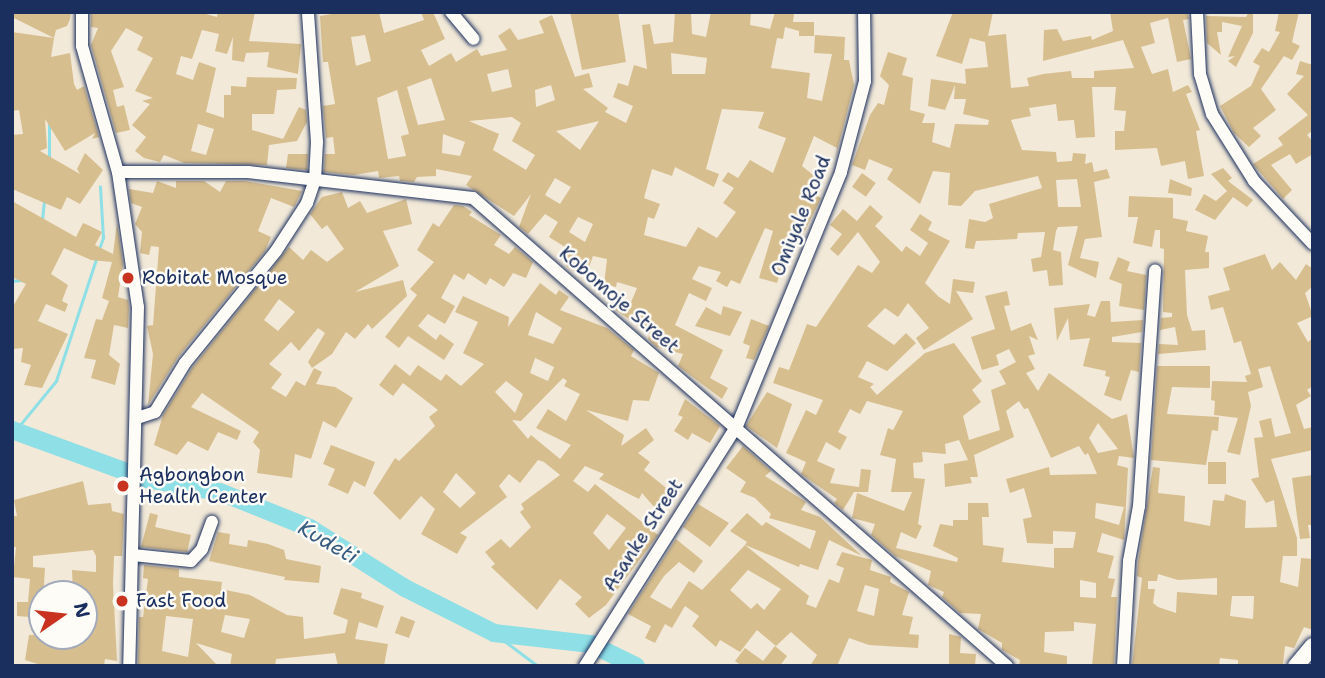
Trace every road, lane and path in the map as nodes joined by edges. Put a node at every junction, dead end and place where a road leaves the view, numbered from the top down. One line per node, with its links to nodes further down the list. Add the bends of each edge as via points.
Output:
1 (82, 12): 7 (street, via 82,46)
2 (308, 12): 8 (street, via 317,142)
3 (451, 12): 6 (street)
4 (864, 12): 12 (street, Omiyale Road, via 865,81 845,159)
5 (1197, 12): 9 (street, via 1200,74 1212,114 1254,181)
6 (474, 39)
7 (118, 172): 8 (street, Kobomoje Street, via 248,173); 11 (street, via 138,307)
8 (315, 180): 11 (street, via 307,203 276,251 218,318 155,412); 12 (street, Kobomoje Street, via 473,198)
9 (1313, 244)
10 (1155, 271): 19 (street)
11 (137, 418): 14 (street)
12 (737, 426): 17 (street, Asanke Street); 18 (street, Kobomoje Street)
13 (212, 522): 14 (street, via 202,549 191,561)
14 (133, 555): 16 (street)
15 (1313, 646): 20 (main road)
16 (129, 666)
17 (585, 666)
18 (1007, 666)
19 (1123, 666)
20 (1296, 666)

